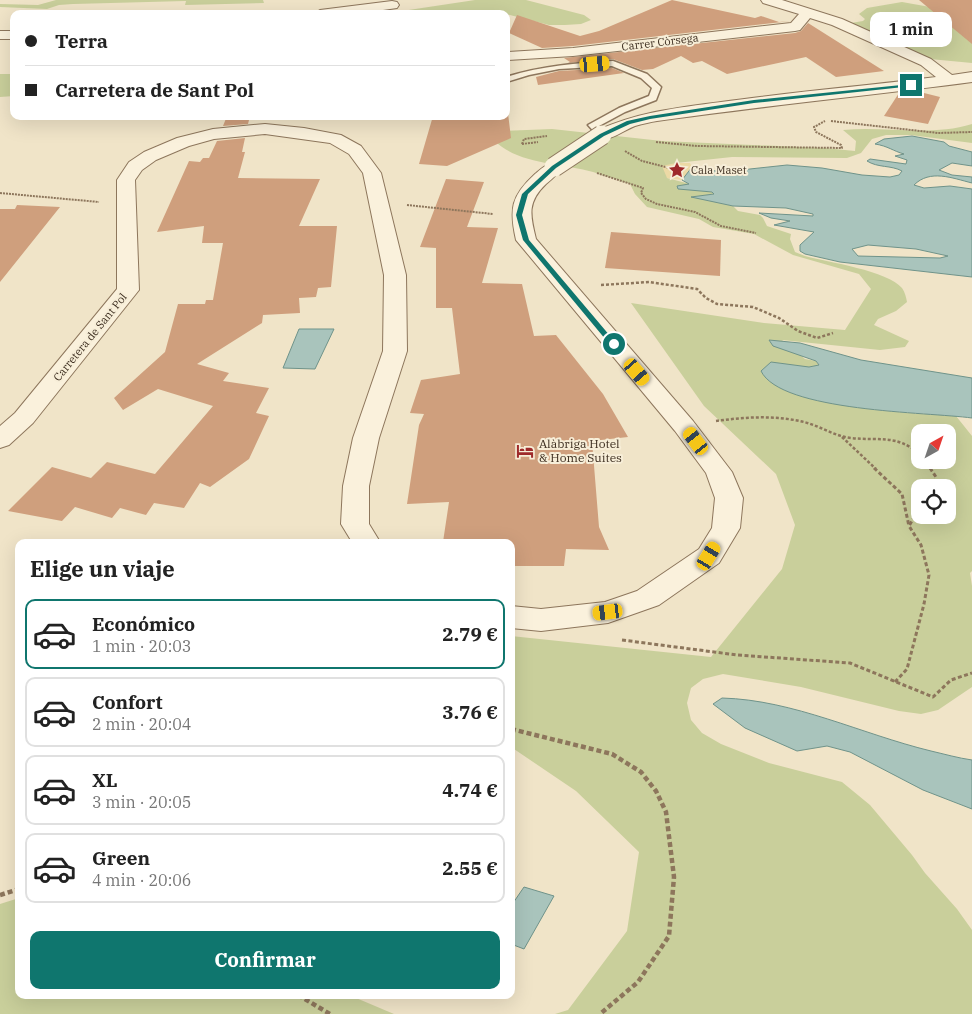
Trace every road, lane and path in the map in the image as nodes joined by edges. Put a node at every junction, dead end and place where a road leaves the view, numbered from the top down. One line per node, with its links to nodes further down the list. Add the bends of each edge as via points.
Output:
1 (768, 0): 4 (street)
2 (392, 5): 3 (street)
3 (352, 10)
4 (808, 12): 5 (street, Carrer Còrsega, via 795,26 573,52); 8 (street, via 926,62)
5 (510, 56)
6 (972, 77): 8 (street)
7 (510, 79): 10 (lane, via 559,67 612,62 644,76 657,87 652,98 593,125)
8 (949, 80): 10 (street, via 650,117 628,122)
9 (972, 132): 11 (path, via 938,133 828,121 814,127 816,132 842,148 697,146)
10 (602, 135): 18 (street, bridge, via 554,167 525,194)
11 (650, 142)
12 (625, 151): 13 (path, via 642,161)
13 (677, 170)
14 (596, 172): 19 (path, via 643,188 646,199 657,204 695,212 721,226)
15 (0, 193): 16 (path)
16 (127, 204): 17 (street, Carretera de Sant Pol, via 126,180 135,166 150,156 213,134 265,130 327,138 355,150 372,173); 24 (street, Carretera de Sant Pol, via 128,290 24,418)
17 (379, 204): 18 (path); 28 (street, Carretera de Sant Pol, via 395,276 395,351 366,438 356,486 356,524)
18 (519, 215): 29 (street, via 526,240 684,426 719,472 729,498 726,528 709,556 648,598 608,612 540,620)
19 (756, 233)
20 (594, 285): 21 (path, via 649,282 697,289 717,304 753,307 817,338)
21 (833, 333)
22 (724, 420): 23 (path, via 773,418 806,422)
23 (841, 436): 25 (path, via 899,439); 27 (path, via 902,494)
24 (0, 440)
25 (911, 444)
26 (911, 523): 27 (path)
27 (909, 526): 32 (path, via 921,545 929,575 907,670)
28 (364, 539)
29 (515, 617)
30 (677, 647): 32 (path, via 850,663)
31 (972, 673): 32 (path, via 951,680 933,697)
32 (894, 682)
33 (515, 730): 38 (path, via 612,754 641,772 656,790 666,812 674,877 669,936 638,982)
34 (15, 890): 35 (path)
35 (0, 895)
36 (305, 999): 37 (path)
37 (330, 1014)
38 (600, 1014)

